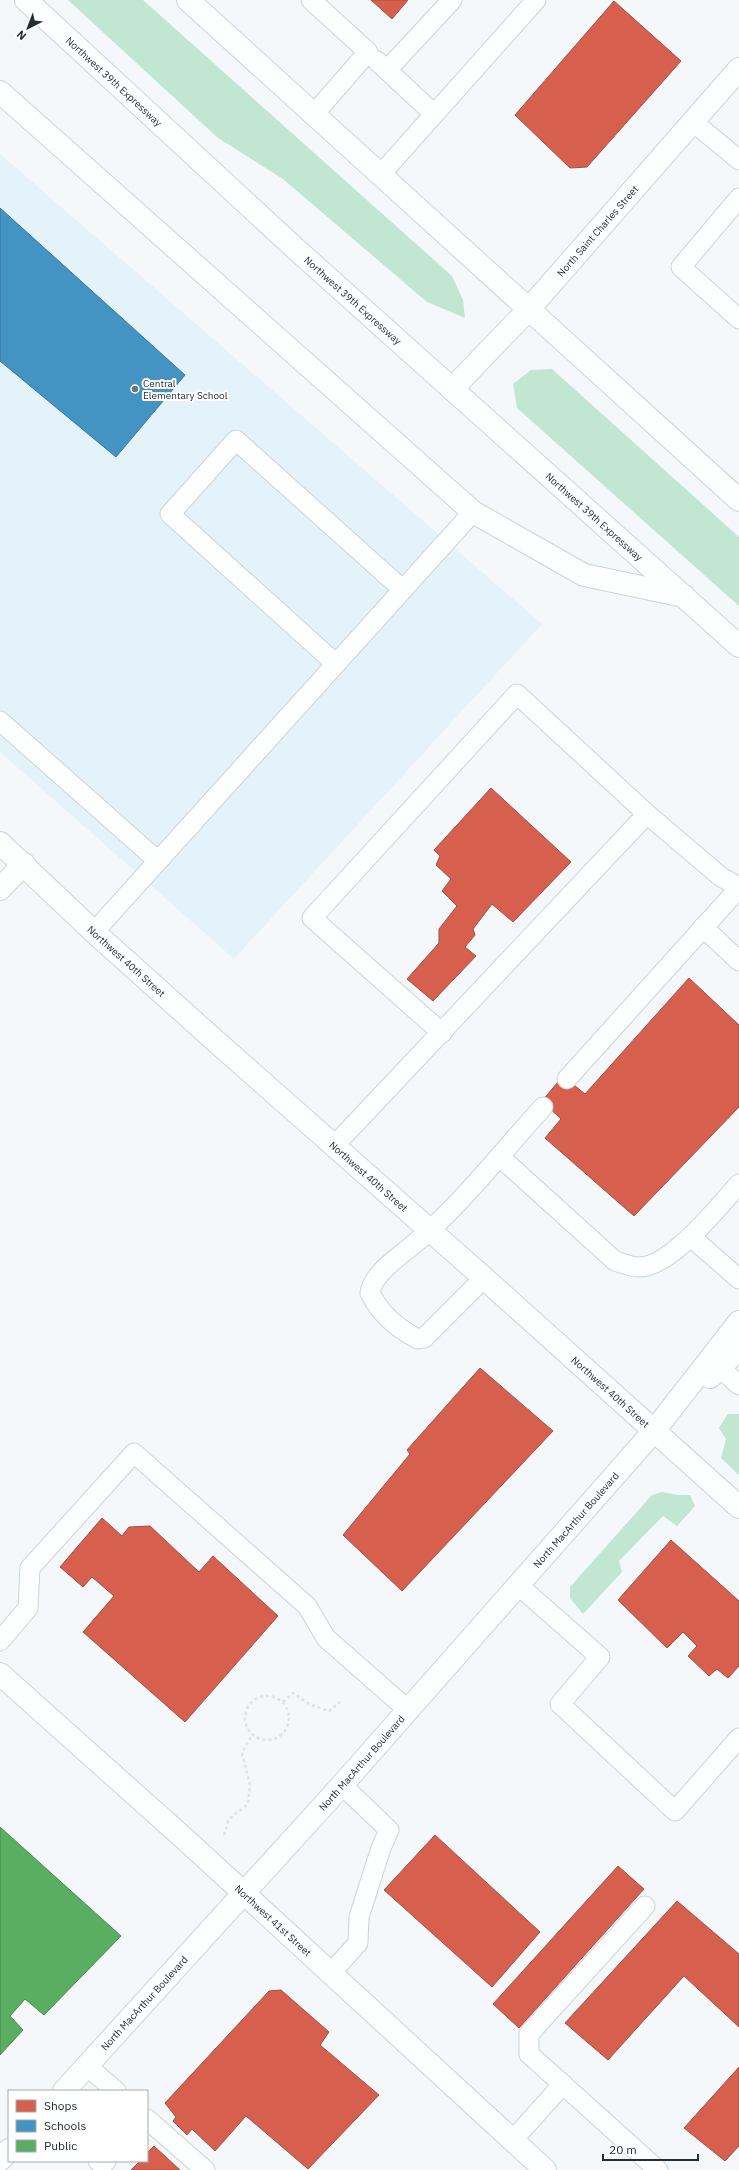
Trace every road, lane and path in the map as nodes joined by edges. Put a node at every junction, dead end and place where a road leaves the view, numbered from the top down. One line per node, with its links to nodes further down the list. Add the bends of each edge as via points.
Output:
1 (26, 0): 18 (main road, Northwest 39th Expressway)
2 (189, 0): 11 (main road)
3 (311, 0): 6 (lane)
4 (452, 0): 8 (lane)
5 (536, 0): 10 (lane)
6 (368, 52): 8 (lane); 11 (lane)
7 (739, 69): 12 (main road, North Saint Charles Street)
8 (387, 70): 10 (lane)
9 (0, 92): 20 (main road)
10 (433, 112): 14 (lane)
11 (314, 114): 14 (main road)
12 (692, 121): 13 (lane); 16 (main road, North Saint Charles Street)
13 (739, 160)
14 (381, 174): 16 (main road)
15 (739, 198): 17 (lane, via 681,267)
16 (528, 310): 18 (main road, North Saint Charles Street); 19 (main road)
17 (739, 319)
18 (452, 389): 22 (main road, Northwest 39th Expressway)
19 (739, 500)
20 (473, 512): 21 (lane); 22 (main road, via 584,575)
21 (402, 589): 24 (lane); 24 (lane, via 236,440 170,514)
22 (684, 596): 23 (main road, Northwest 39th Expressway)
23 (739, 646)
24 (336, 664): 28 (lane)
25 (0, 722): 28 (lane)
26 (647, 814): 30 (lane, via 721,877); 35 (lane); 35 (lane, via 517,694 312,918)
27 (0, 843): 29 (main road, Northwest 40th Street)
28 (158, 861): 33 (lane)
29 (24, 864): 31 (main road); 33 (main road, Northwest 40th Street)
30 (739, 888): 32 (lane)
31 (0, 889)
32 (702, 927): 34 (lane); 36 (lane)
33 (94, 932): 38 (main road, Northwest 40th Street)
34 (739, 961)
35 (442, 1033): 38 (lane)
36 (567, 1079)
37 (543, 1107): 39 (lane)
38 (334, 1146): 41 (main road, Northwest 40th Street)
39 (500, 1157): 41 (lane); 42 (lane, via 615,1262 640,1267 657,1262)
40 (739, 1184): 42 (lane)
41 (430, 1232): 43 (main road, Northwest 40th Street); 43 (lane, via 391,1263 371,1288 370,1293 376,1304 388,1317 409,1334 418,1339 424,1338)
42 (691, 1237): 44 (lane)
43 (484, 1278): 49 (main road, Northwest 40th Street)
44 (739, 1279)
45 (739, 1322): 49 (main road, North MacArthur Boulevard)
46 (739, 1350): 47 (main road, North MacArthur Boulevard)
47 (720, 1368): 48 (lane); 49 (main road, North MacArthur Boulevard)
48 (739, 1385)
49 (654, 1431): 50 (main road, Northwest 40th Street); 51 (main road, North MacArthur Boulevard)
50 (739, 1507)
51 (518, 1585): 56 (main road, North MacArthur Boulevard); 58 (lane, via 600,1657 560,1704 675,1810)
52 (0, 1641): 56 (lane, via 28,1608 30,1568 134,1453 307,1606 326,1638)
53 (0, 1674): 61 (main road, Northwest 41st Street)
54 (283, 1702): 55 (path, via 293,1693 311,1705 329,1711); 57 (path, via 288,1712 289,1723 281,1736 266,1741); 57 (path, via 270,1696 256,1698 250,1703 244,1716)
55 (340, 1702)
56 (408, 1710): 59 (main road, North MacArthur Boulevard)
57 (252, 1735): 60 (path, via 242,1753 250,1786 248,1804 229,1819)
58 (739, 1738)
59 (342, 1785): 61 (main road, North MacArthur Boulevard); 63 (lane, via 389,1830 359,1918 358,1943)
60 (224, 1835)
61 (244, 1894): 63 (main road, Northwest 41st Street); 64 (main road, North MacArthur Boulevard)
62 (645, 1906): 65 (lane, via 529,2034 529,2054)
63 (330, 1974): 69 (main road, Northwest 41st Street)
64 (87, 2066): 66 (main road, North MacArthur Boulevard); 67 (lane)
65 (563, 2084): 69 (lane); 74 (lane)
66 (65, 2090)
67 (115, 2090)
68 (148, 2120): 72 (lane)
69 (513, 2140): 73 (main road, Northwest 41st Street)
70 (8, 2151): 71 (main road)
71 (0, 2160)
72 (205, 2170)
73 (545, 2170)
74 (658, 2170)

